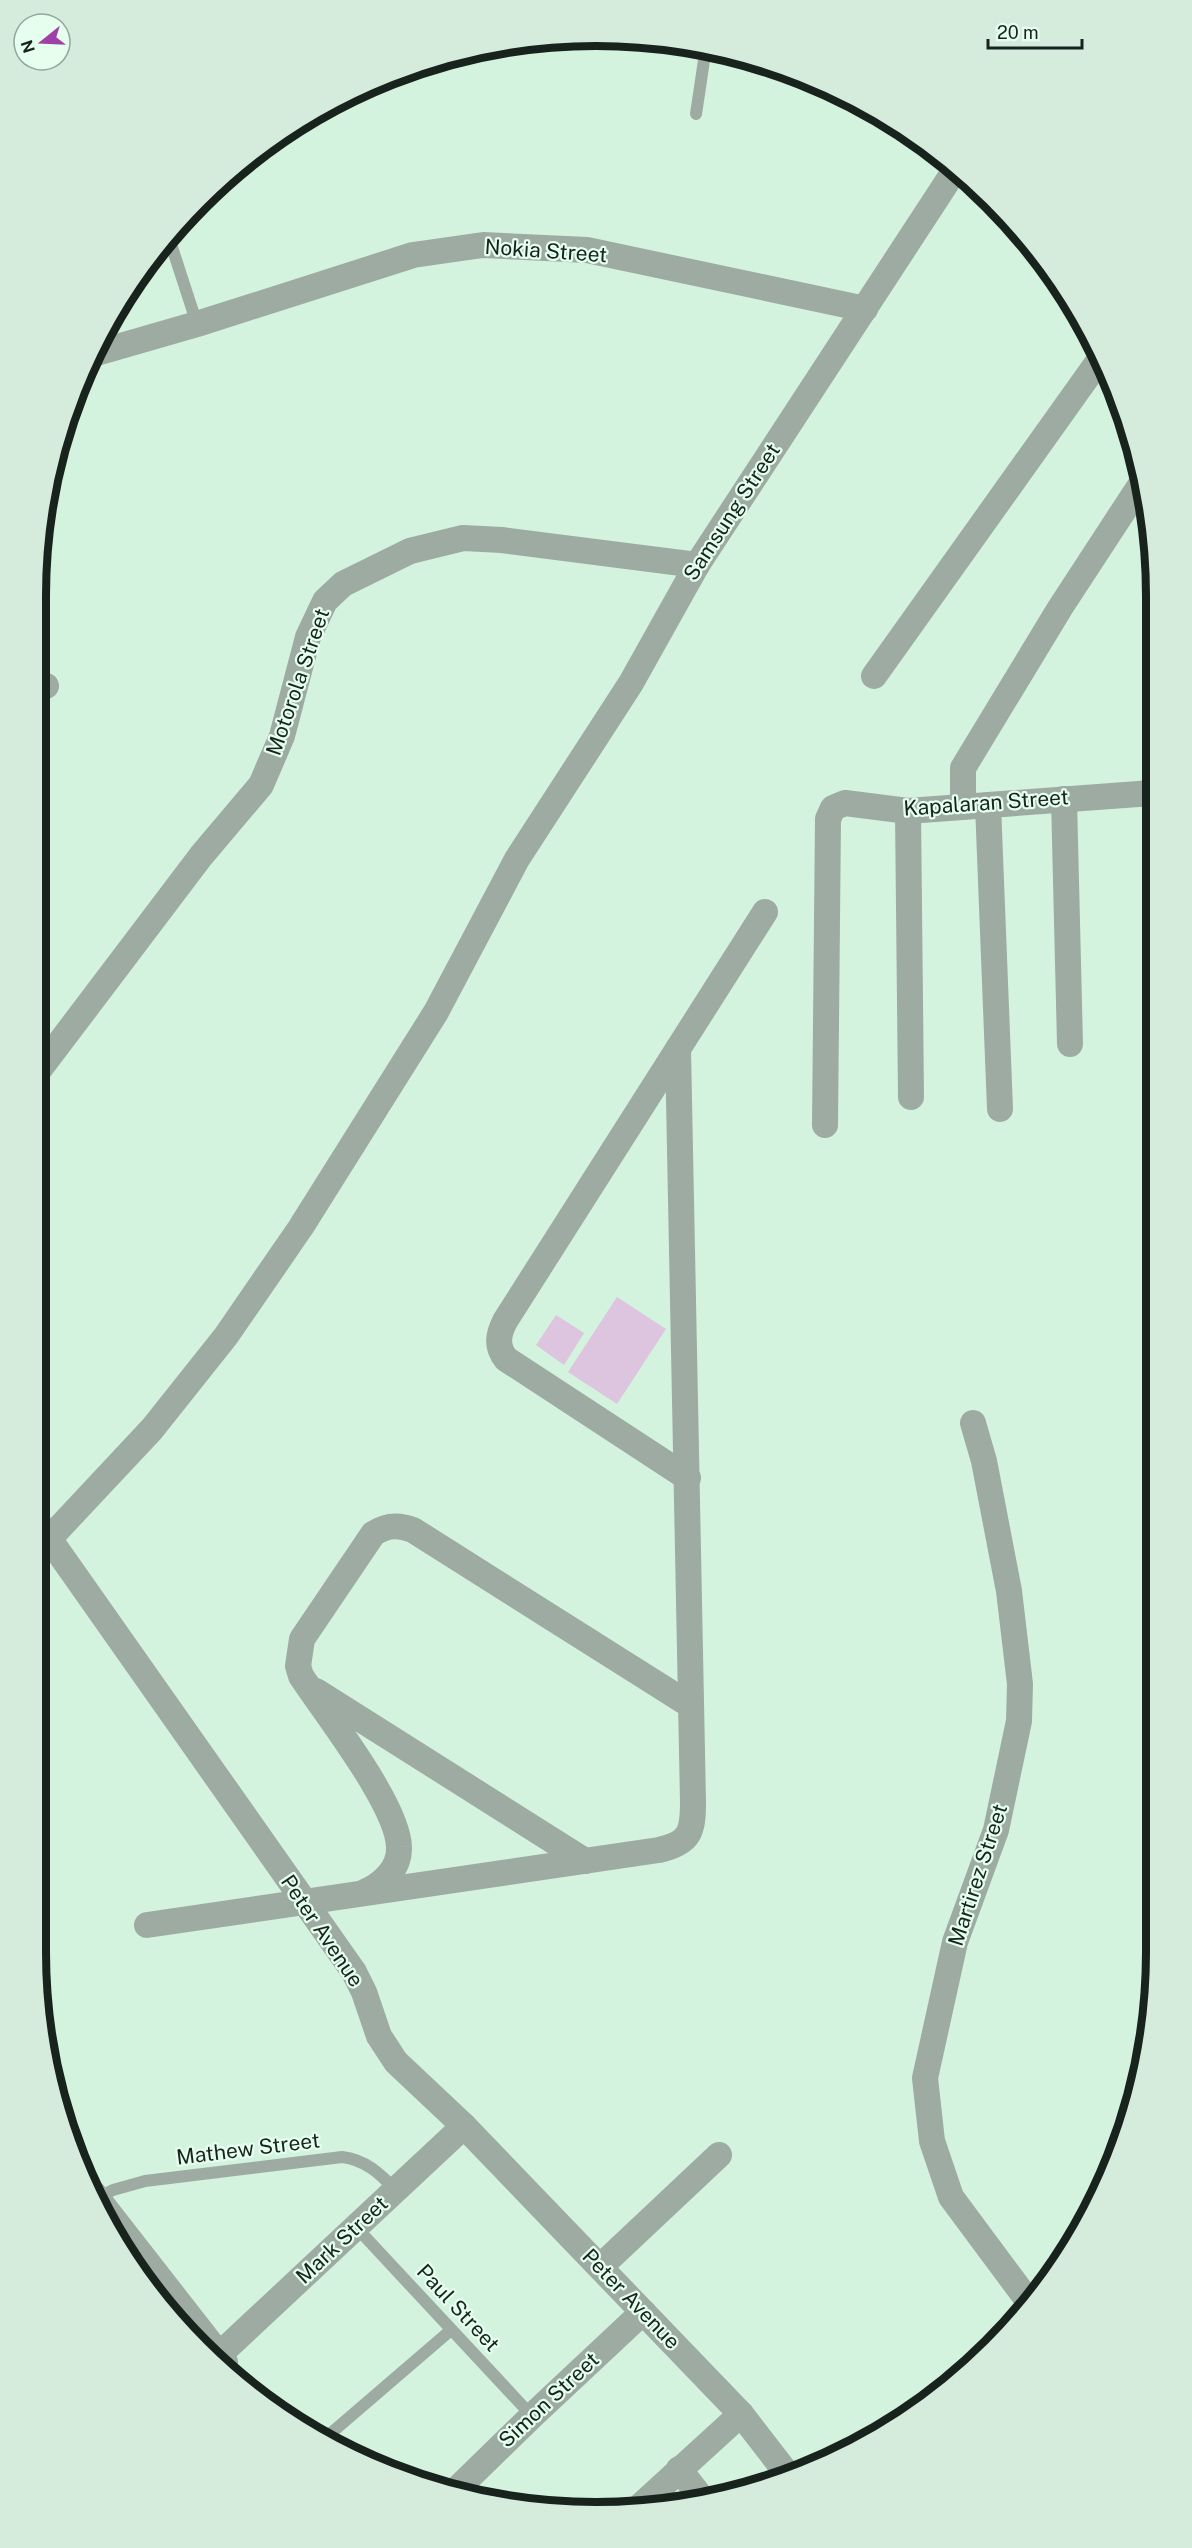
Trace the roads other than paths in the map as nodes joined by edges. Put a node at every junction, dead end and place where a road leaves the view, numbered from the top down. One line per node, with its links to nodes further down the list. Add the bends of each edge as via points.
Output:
1 (704, 57): 2 (lane)
2 (696, 114)
3 (951, 177): 5 (street, Samsung Street)
4 (172, 247): 6 (lane)
5 (865, 309): 6 (street, Nokia Street, via 587,250 483,245 412,255); 10 (street, Samsung Street)
6 (197, 324): 7 (street, Nokia Street)
7 (104, 351)
8 (1095, 366): 11 (street)
9 (1136, 492): 14 (street, via 963,768)
10 (697, 565): 19 (street, Motorola Street, via 463,538 410,551 343,584 324,601 308,638 282,736 261,785 201,856); 25 (street, Samsung Street, via 626,692 517,859 430,1022 301,1227 226,1336 152,1429)
11 (874, 676)
12 (1145, 793): 13 (street, Kapalaran Street)
13 (1064, 799): 14 (street, Kapalaran Street); 17 (street)
14 (976, 806): 15 (street, Kapalaran Street); 21 (street)
15 (908, 811): 20 (street); 22 (street, Kapalaran Street, via 845,803 833,808 828,819)
16 (765, 912): 18 (street)
17 (1070, 1044)
18 (678, 1049): 24 (street); 24 (street, via 505,1321 498,1342 506,1359)
19 (47, 1059)
20 (911, 1097)
21 (1000, 1109)
22 (825, 1125)
23 (973, 1423): 40 (street, Martirez Street, via 1009,1591 1020,1684 1019,1721 996,1830 955,1942 926,2078 932,2141 951,2198)
24 (688, 1478): 28 (street)
25 (47, 1525)
26 (47, 1535): 31 (street, Peter Avenue)
27 (308, 1686): 28 (street, via 298,1666 302,1639 372,1534 381,1528 401,1526); 29 (street); 30 (street, via 381,1795 399,1847 396,1864 386,1879)
28 (690, 1705): 29 (street, via 693,1820 688,1835 676,1846)
29 (585, 1861): 30 (street)
30 (359, 1894): 31 (street)
31 (304, 1902): 32 (street); 33 (street, Peter Avenue, via 354,1972 390,2055)
32 (147, 1925)
33 (464, 2126): 35 (street, Mark Street); 39 (street, Peter Avenue)
34 (719, 2155): 39 (street)
35 (396, 2190): 36 (lane, Mathew Street, via 366,2164 342,2157 145,2181); 37 (street, Mark Street)
36 (102, 2194)
37 (355, 2226): 42 (lane, Paul Street); 44 (street, Mark Street)
38 (124, 2233): 43 (street)
39 (600, 2267): 41 (street, Peter Avenue)
40 (1024, 2296)
41 (644, 2312): 45 (street, Peter Avenue); 46 (street, Simon Street)
42 (451, 2330): 46 (lane, Paul Street); 47 (lane)
43 (210, 2344)
44 (224, 2357)
45 (741, 2414): 48 (street, Peter Avenue); 49 (street)
46 (532, 2416): 50 (street, Simon Street)
47 (331, 2433)
48 (783, 2468)
49 (679, 2469): 51 (street); 52 (street)
50 (461, 2485)
51 (697, 2492)
52 (648, 2499)

